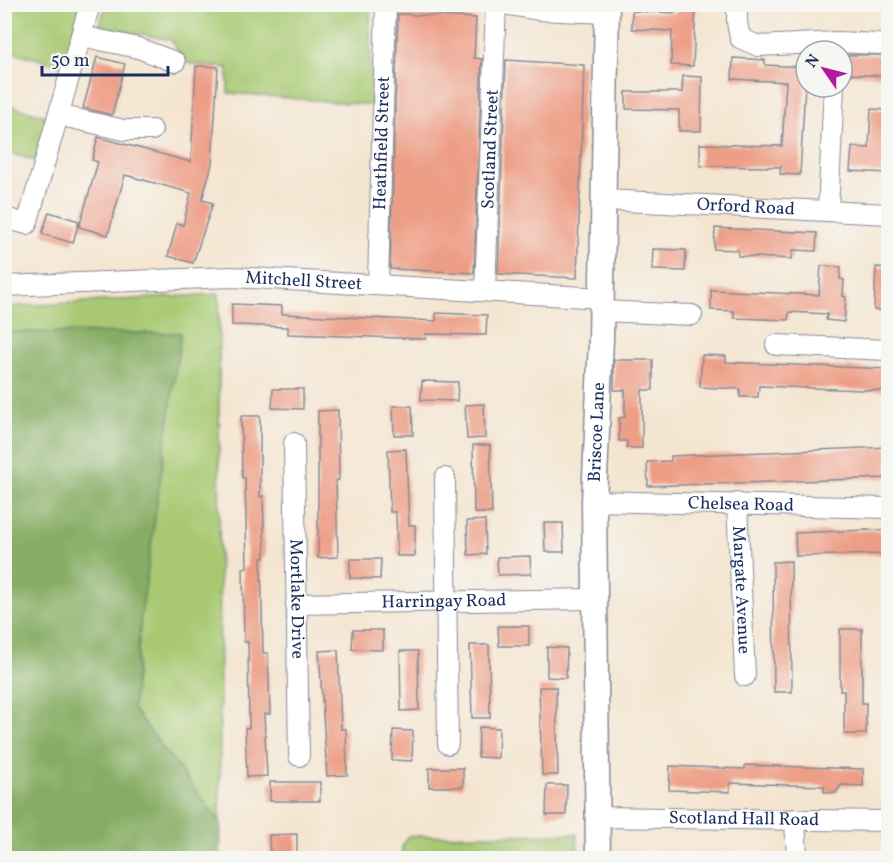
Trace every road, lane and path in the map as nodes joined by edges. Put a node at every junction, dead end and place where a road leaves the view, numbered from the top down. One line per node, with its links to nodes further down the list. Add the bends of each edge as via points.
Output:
1 (90, 4): 7 (street)
2 (386, 4): 19 (street, Heathfield Street)
3 (496, 4): 21 (street, Scotland Street)
4 (503, 4): 6 (street, via 538,10)
5 (737, 4): 9 (street, via 740,38 759,46)
6 (606, 8): 15 (street, Briscoe Lane)
7 (81, 36): 11 (street, via 138,48); 13 (street)
8 (879, 44): 10 (street)
9 (794, 46)
10 (854, 46)
11 (175, 62)
12 (833, 99): 16 (street)
13 (58, 115): 14 (street, via 124,130); 18 (street, via 27,224)
14 (152, 130)
15 (604, 200): 16 (street, Orford Road); 22 (street, Briscoe Lane)
16 (828, 211): 17 (street, Orford Road)
17 (888, 214)
18 (4, 218)
19 (378, 284): 20 (street, Mitchell Street, via 232,277); 21 (street, Mitchell Street)
20 (4, 286)
21 (485, 291): 22 (street, Mitchell Street)
22 (602, 304): 23 (street, Mitchell Street); 28 (street, Briscoe Lane)
23 (692, 315)
24 (776, 345): 25 (street)
25 (888, 350)
26 (294, 443): 33 (street, Mortlake Drive)
27 (445, 478): 32 (street)
28 (594, 501): 29 (street, Chelsea Road); 31 (street, Briscoe Lane)
29 (737, 503): 30 (street, Chelsea Road); 34 (street, Margate Avenue)
30 (888, 508)
31 (593, 599): 32 (street, Harringay Road); 37 (street, Briscoe Lane)
32 (446, 603): 33 (street, Harringay Road); 35 (street)
33 (296, 604): 36 (street, Mortlake Drive)
34 (745, 676)
35 (448, 744)
36 (299, 756)
37 (598, 817): 38 (street, Scotland Hall Road); 40 (street, Briscoe Lane)
38 (795, 819): 39 (street, Scotland Hall Road); 41 (street)
39 (888, 821)
40 (598, 858)
41 (797, 858)

